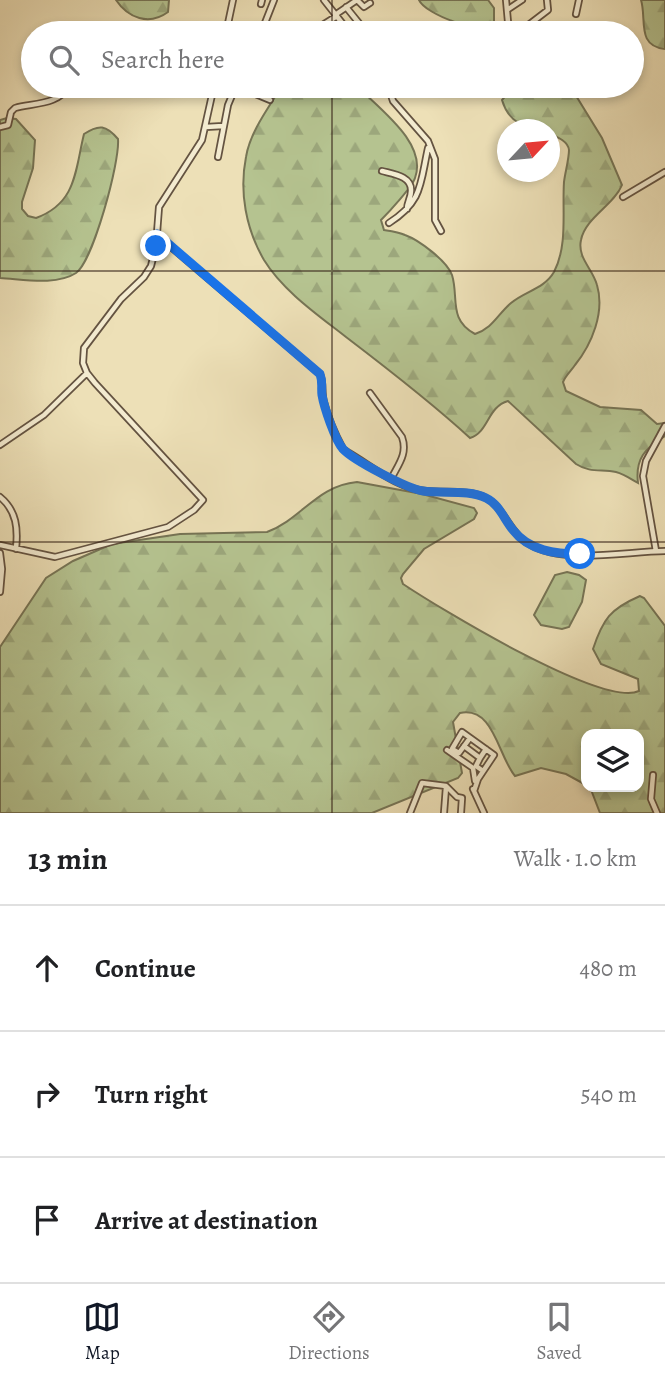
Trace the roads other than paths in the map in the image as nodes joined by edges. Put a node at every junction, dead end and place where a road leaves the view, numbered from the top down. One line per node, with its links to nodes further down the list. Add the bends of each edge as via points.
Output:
1 (233, 0): 14 (street)
2 (274, 0): 15 (street)
3 (324, 0): 13 (street)
4 (357, 0): 9 (street, via 364,7); 10 (street)
5 (506, 0): 11 (street)
6 (522, 0): 11 (street)
7 (547, 0): 20 (street, via 548,10)
8 (579, 0): 12 (street)
9 (373, 1)
10 (346, 8): 13 (street); 18 (street)
11 (507, 11): 19 (street)
12 (576, 14)
13 (336, 15): 16 (street); 17 (street)
14 (229, 21)
15 (266, 21)
16 (327, 21)
17 (341, 21)
18 (357, 21)
19 (508, 21)
20 (534, 21)
21 (55, 98): 28 (street, via 15,108 8,125)
22 (212, 98): 29 (street)
23 (231, 98): 27 (street)
24 (265, 98): 26 (street)
25 (392, 98): 30 (street)
26 (270, 100)
27 (223, 126): 29 (street); 31 (street)
28 (0, 127)
29 (206, 127): 38 (street, via 162,200)
30 (429, 147): 35 (street, via 421,190); 37 (street, via 435,159 435,220)
31 (218, 157)
32 (382, 172): 35 (street, via 409,183 412,190)
33 (665, 172): 34 (street)
34 (623, 197)
35 (407, 210): 36 (street)
36 (389, 223)
37 (441, 231)
38 (157, 234): 39 (street, via 144,277 87,341 83,353); 43 (street, via 320,374 324,404 343,449)
39 (86, 373): 42 (street, via 44,415); 46 (street, via 203,500 168,527 152,533 55,557)
40 (370, 393): 43 (street, via 405,446)
41 (665, 426): 47 (street, via 643,476)
42 (0, 445)
43 (391, 479): 47 (street, via 425,491 489,499 514,532 548,552 604,555)
44 (0, 497): 46 (street, via 15,516)
45 (0, 545): 46 (street)
46 (16, 549)
47 (656, 551): 48 (street)
48 (665, 551)
49 (0, 553): 50 (street)
50 (0, 592)
51 (470, 738): 52 (street); 52 (street, via 462,732 451,748 459,753); 53 (street)
52 (464, 746): 55 (street)
53 (486, 749): 55 (street); 56 (street, via 494,755)
54 (447, 750): 59 (street, via 473,768)
55 (480, 758): 56 (street, via 476,766)
56 (483, 771): 59 (street)
57 (653, 775): 64 (street, via 651,799)
58 (446, 786): 60 (street, via 422,783); 61 (street); 62 (street, via 462,798)
59 (474, 791): 63 (street)
60 (410, 813)
61 (443, 813)
62 (461, 813)
63 (484, 813)
64 (657, 813)

